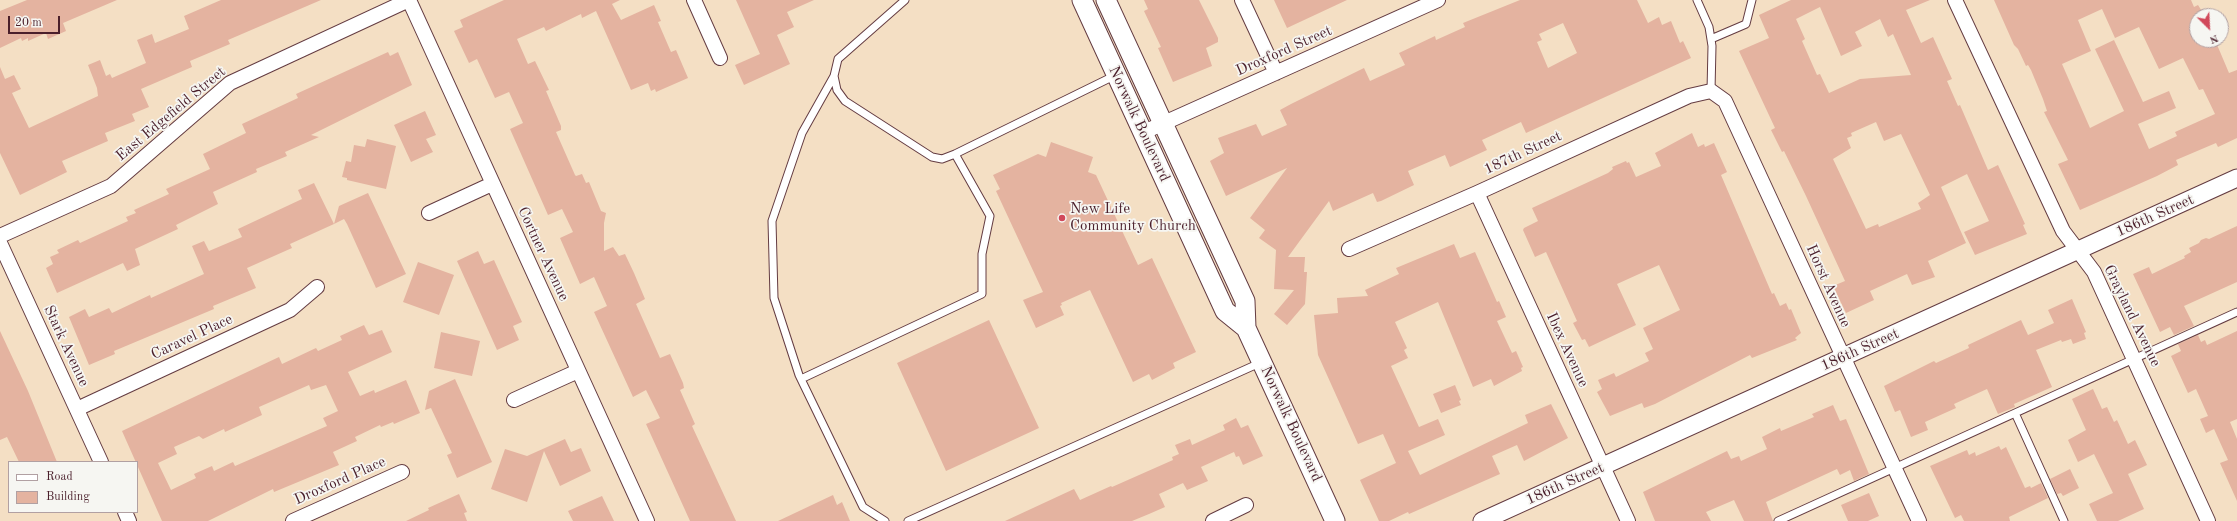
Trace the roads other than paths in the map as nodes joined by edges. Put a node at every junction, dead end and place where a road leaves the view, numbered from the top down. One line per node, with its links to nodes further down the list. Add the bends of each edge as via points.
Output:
1 (409, 0): 21 (street, Cortner Avenue); 24 (street, East Edgefield Street, via 230,83 111,186)
2 (694, 0): 12 (street)
3 (904, 0): 15 (lane, via 838,59)
4 (1082, 0): 14 (main road, Norwalk Boulevard)
5 (1106, 0): 17 (main road, Norwalk Boulevard)
6 (1242, 0): 13 (street)
7 (1438, 0): 13 (street, Droxford Street)
8 (1697, 0): 11 (lane, via 1709,26)
9 (1752, 0): 11 (lane, via 1746,24)
10 (1955, 0): 27 (street, Grayland Avenue, via 2063,231)
11 (1711, 39): 16 (lane)
12 (720, 58)
13 (1276, 73): 17 (street, Droxford Street)
14 (1117, 75): 18 (main road, Norwalk Boulevard); 19 (lane)
15 (834, 76): 19 (lane, via 837,90 845,101 932,157 942,159); 35 (lane, via 802,133 772,221 774,298)
16 (1711, 91): 22 (street, 187th Street, via 1689,96); 31 (street, Horst Avenue, via 1725,100)
17 (1164, 123): 18 (street, Droxford Street); 30 (main road, Norwalk Boulevard, via 1245,301)
18 (1144, 132): 30 (main road, Norwalk Boulevard, via 1225,311)
19 (955, 154): 35 (lane, via 990,216 982,254 982,294)
20 (2237, 178): 27 (street, 186th Street)
21 (492, 184): 23 (street); 34 (street, Cortner Avenue)
22 (1477, 193): 26 (street, 187th Street); 40 (street, Ibex Avenue)
23 (429, 213)
24 (0, 236)
25 (0, 243): 37 (street, Stark Avenue)
26 (1349, 249)
27 (2077, 251): 31 (street, 186th Street); 32 (street, Grayland Avenue, via 2094,272)
28 (317, 287): 37 (street, Caravel Place, via 290,310)
29 (2237, 312): 32 (lane)
30 (1246, 328): 33 (main road, Norwalk Boulevard)
31 (1842, 358): 40 (street, 186th Street); 41 (street, Horst Avenue)
32 (2134, 359): 38 (lane); 55 (street, Grayland Avenue)
33 (1262, 362): 47 (lane); 49 (main road, Norwalk Boulevard)
34 (578, 372): 36 (street); 45 (street, Cortner Avenue)
35 (801, 379): 46 (lane, via 863,507)
36 (514, 400)
37 (77, 409): 39 (street, Stark Avenue)
38 (2015, 413): 41 (lane); 54 (lane)
39 (102, 461)
40 (1602, 467): 50 (street, 186th Street); 51 (street, Ibex Avenue)
41 (1894, 468): 52 (lane); 53 (street, Horst Avenue)
42 (402, 472): 44 (street, Droxford Place)
43 (1246, 506): 48 (street)
44 (293, 521)
45 (647, 521)
46 (885, 521)
47 (908, 521)
48 (1213, 521)
49 (1335, 521)
50 (1482, 521)
51 (1628, 521)
52 (1778, 521)
53 (1919, 521)
54 (2064, 521)
55 (2208, 521)

